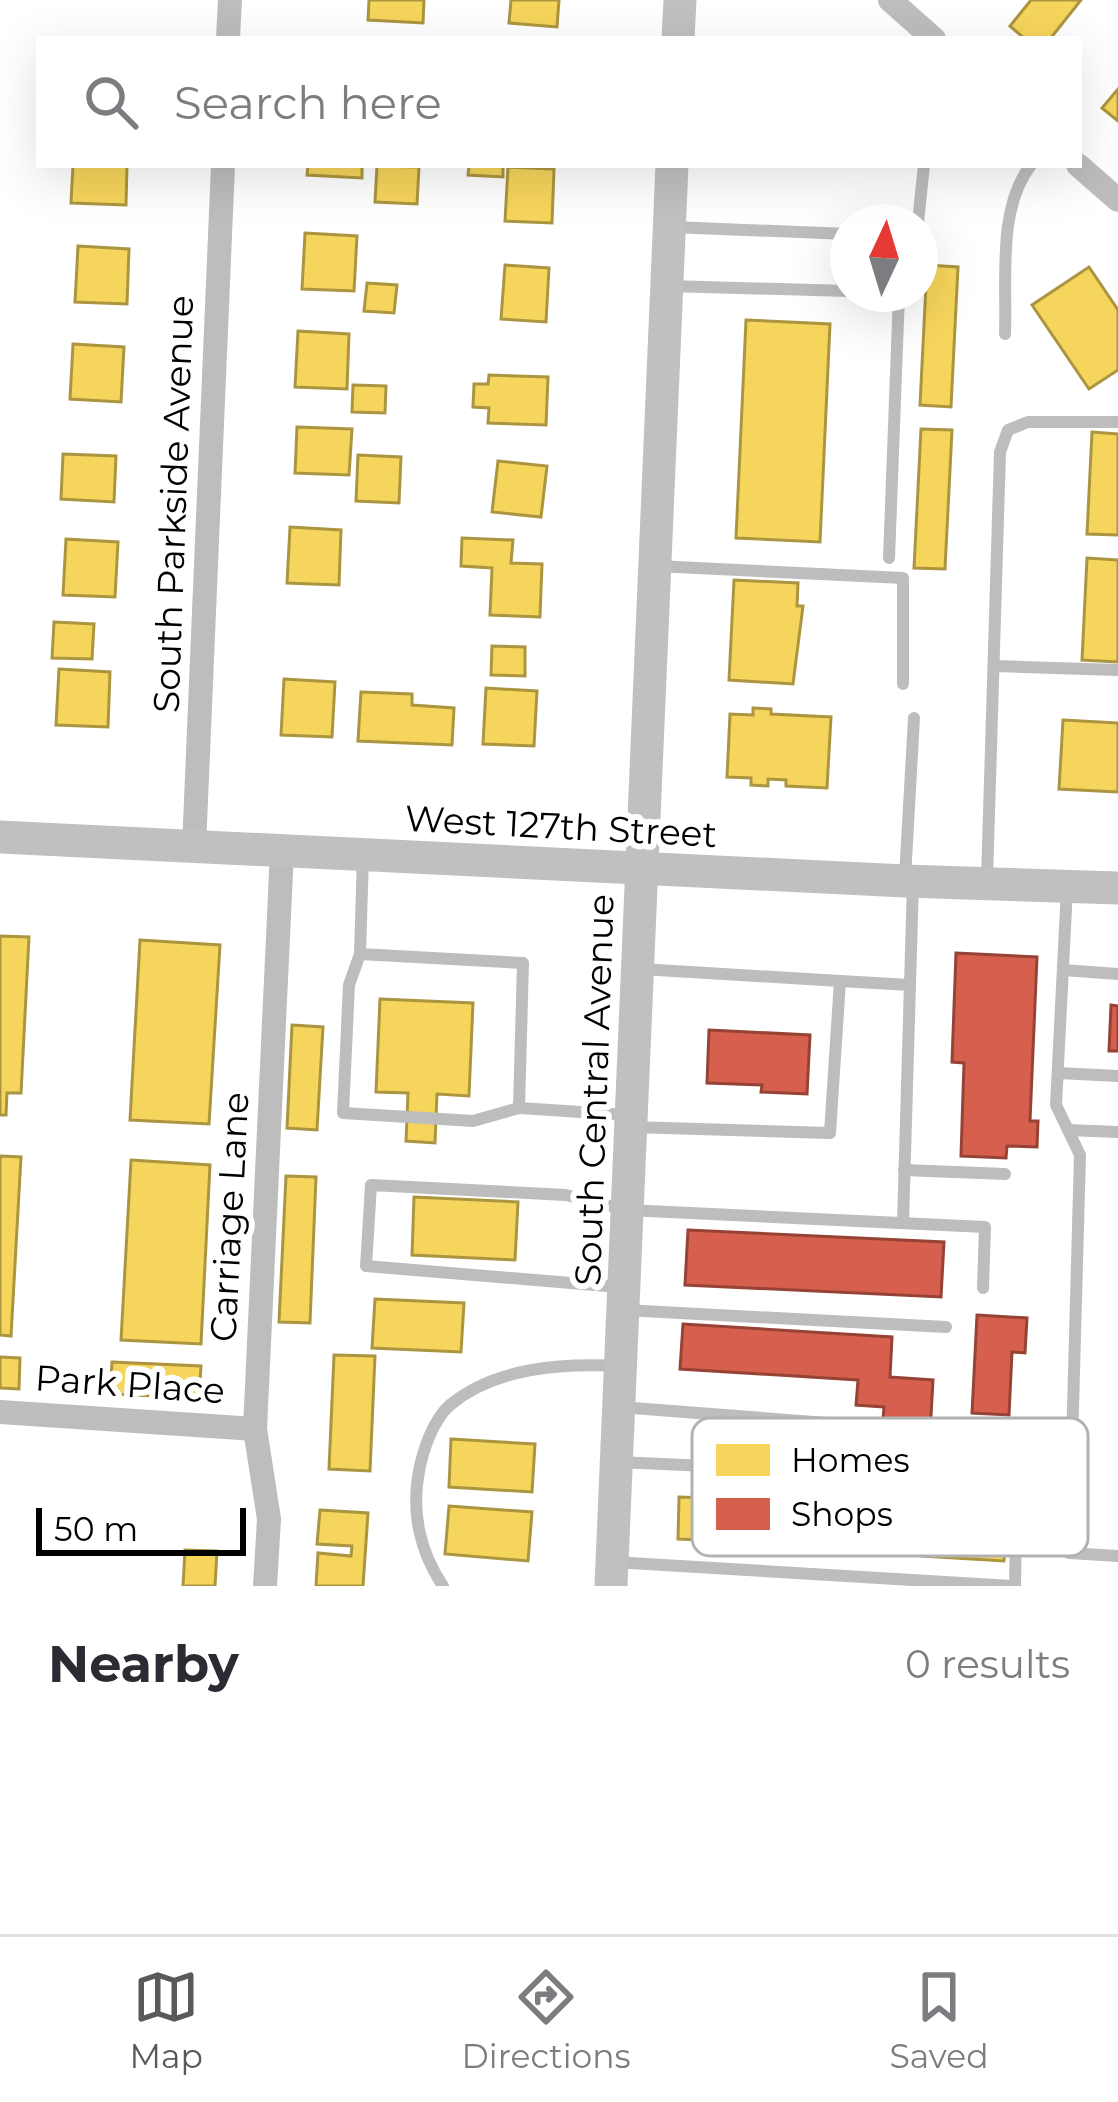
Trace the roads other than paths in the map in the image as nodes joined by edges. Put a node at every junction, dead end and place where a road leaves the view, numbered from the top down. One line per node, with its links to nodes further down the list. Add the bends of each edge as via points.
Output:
1 (230, 0): 4 (street)
2 (680, 0): 5 (street)
3 (890, 0): 6 (street)
4 (228, 36)
5 (678, 36)
6 (931, 36)
7 (223, 168): 28 (street, South Parkside Avenue)
8 (673, 168): 14 (street, South Central Avenue)
9 (924, 168): 13 (lane)
10 (1029, 168): 19 (lane, via 1011,209)
11 (1081, 168): 12 (street)
12 (1118, 200)
13 (920, 204)
14 (670, 227): 15 (lane); 16 (street, South Central Avenue)
15 (830, 233)
16 (668, 286): 17 (lane); 22 (street, South Central Avenue)
17 (830, 290)
18 (898, 312): 21 (lane)
19 (1005, 334)
20 (1118, 422): 23 (lane, via 1028,422 1008,430 1000,452)
21 (889, 558)
22 (655, 566): 25 (lane, via 903,578); 31 (street, South Central Avenue)
23 (994, 666): 24 (lane); 33 (lane)
24 (1118, 670)
25 (903, 684)
26 (914, 718): 32 (lane)
27 (0, 837): 28 (street, West 127th Street)
28 (194, 847): 29 (street, West 127th Street)
29 (282, 851): 30 (street, West 127th Street); 60 (street, Carriage Lane)
30 (363, 855): 31 (street, West 127th Street); 36 (lane)
31 (642, 869): 32 (street, West 127th Street); 37 (street, South Central Avenue)
32 (909, 882): 33 (street, West 127th Street); 41 (lane)
33 (987, 884): 34 (street, West 127th Street)
34 (1067, 886): 35 (street, West 127th Street); 38 (lane)
35 (1118, 888)
36 (360, 954): 44 (lane, via 523,963); 44 (lane, via 349,985 343,1113 473,1121)
37 (638, 968): 40 (lane); 45 (street, South Central Avenue)
38 (1063, 970): 39 (lane); 42 (lane)
39 (1118, 974)
40 (840, 981): 41 (lane); 45 (lane, via 830,1133)
41 (910, 985): 48 (lane)
42 (1058, 1073): 43 (lane); 46 (lane, via 1056,1105)
43 (1118, 1076)
44 (519, 1108): 45 (lane)
45 (631, 1121): 50 (street, South Central Avenue)
46 (1068, 1130): 47 (lane); 59 (lane, via 1080,1155)
47 (1118, 1132)
48 (904, 1170): 49 (lane); 51 (lane)
49 (1005, 1174)
50 (627, 1210): 51 (lane); 53 (street, South Central Avenue); 53 (lane, via 566,1195 370,1185 366,1266)
51 (903, 1223): 52 (lane, via 985,1227)
52 (983, 1288)
53 (624, 1299): 54 (lane); 55 (street, South Central Avenue)
54 (946, 1327)
55 (621, 1366): 56 (street, South Central Avenue); 68 (lane, via 533,1369 448,1406 424,1447 415,1493 420,1540)
56 (619, 1407): 58 (lane); 61 (street, South Central Avenue)
57 (0, 1412): 60 (street, Park Place)
58 (762, 1418)
59 (1073, 1418)
60 (255, 1429): 67 (street, Carriage Lane, via 269,1519)
61 (617, 1462): 62 (lane); 66 (street, South Central Avenue)
62 (692, 1465)
63 (1088, 1554): 65 (lane)
64 (1014, 1556): 69 (lane)
65 (1118, 1556)
66 (612, 1574): 69 (lane)
67 (265, 1586)
68 (443, 1586)
69 (1013, 1586)

